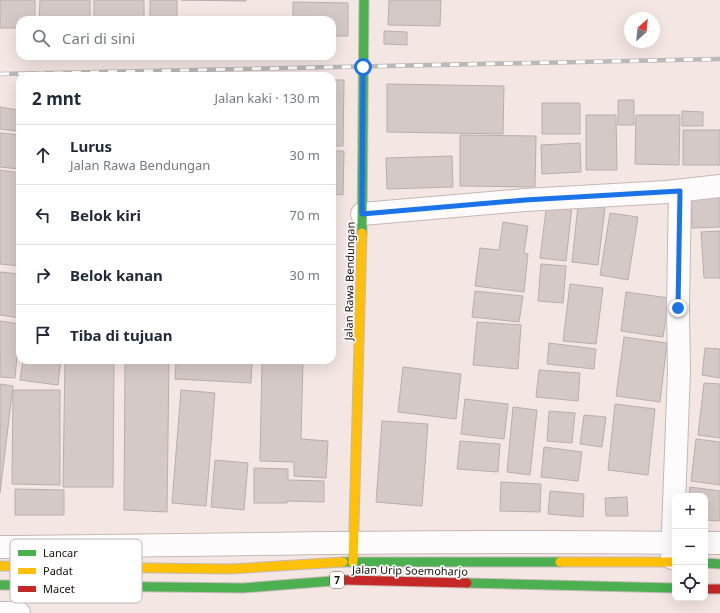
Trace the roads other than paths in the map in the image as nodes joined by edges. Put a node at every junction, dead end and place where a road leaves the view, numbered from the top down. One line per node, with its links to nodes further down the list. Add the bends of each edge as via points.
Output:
1 (364, 0): 4 (main road, Jalan Rawa Bendungan)
2 (720, 186): 3 (street)
3 (680, 191): 4 (street, via 525,200); 5 (street, via 679,371)
4 (362, 214): 11 (main road, Jalan Rawa Bendungan)
5 (674, 529)
6 (708, 543): 7 (street)
7 (720, 543)
8 (142, 546): 11 (street, via 234,545)
9 (0, 547): 10 (street)
10 (10, 547)
11 (354, 552): 12 (street); 17 (main road, Jalan Urip Soemoharjo / 7, via 326,562 230,569)
12 (672, 552)
13 (708, 563): 14 (main road)
14 (720, 564)
15 (0, 566): 16 (main road, Jalan Urip Soemoharjo / 7)
16 (10, 566)
17 (142, 568)
18 (0, 586): 19 (main road, Jalan Urip Soemoharjo / 7)
19 (10, 586)
20 (142, 587): 21 (main road, Jalan Urip Soemoharjo / 7, via 242,588 337,580)
21 (672, 588)
22 (708, 589): 23 (main road)
23 (720, 589)
24 (0, 613): 25 (street)
25 (19, 613)

